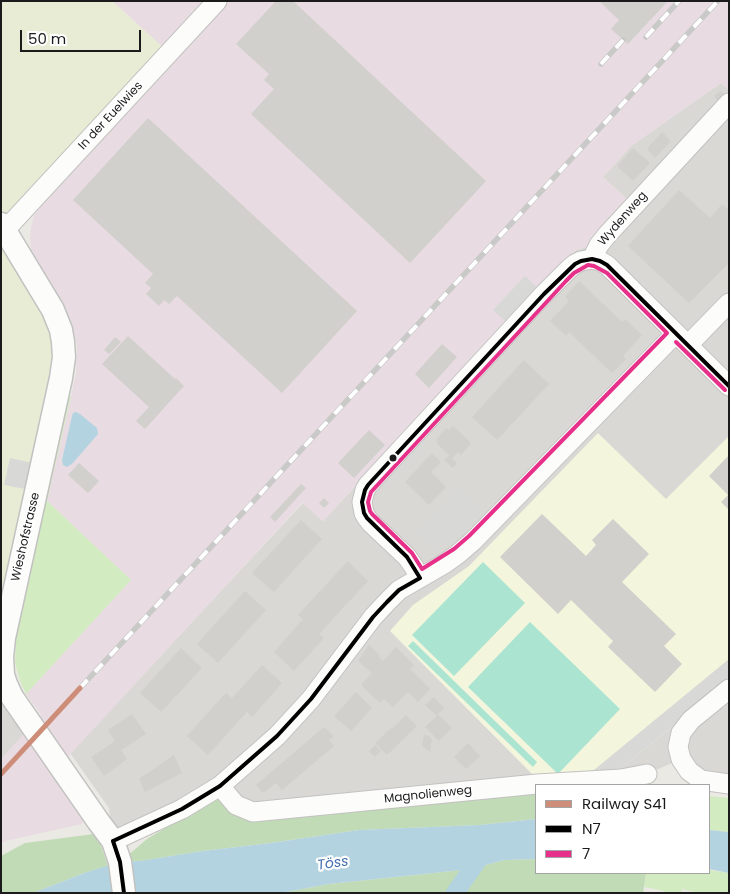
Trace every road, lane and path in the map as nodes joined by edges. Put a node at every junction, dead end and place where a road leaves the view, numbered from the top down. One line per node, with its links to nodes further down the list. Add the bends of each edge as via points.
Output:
1 (217, 1): 3 (street, In der Euelwies)
2 (729, 103): 4 (street, Wydenweg, via 607,235)
3 (3, 227): 15 (street, Wieshofstrasse, via 49,301 61,330 64,357 4,638 3,675 12,697)
4 (592, 259): 6 (street, via 611,268); 8 (street, Wydenweg, via 575,264 560,277 365,490 362,502 367,518 407,557)
5 (729, 303): 6 (street)
6 (682, 339): 7 (street); 8 (street, via 473,541)
7 (729, 386)
8 (420, 578): 14 (street, via 387,602 283,730)
9 (729, 689): 13 (street, via 691,720 681,733 678,747 681,759 700,780)
10 (647, 774): 12 (street, Magnolienweg, via 621,779)
11 (535, 784): 14 (street, Magnolienweg, via 253,812 236,805)
12 (537, 784)
13 (729, 784)
14 (220, 786): 15 (street, via 182,809)
15 (113, 840): 16 (street, Wieshofstrasse)
16 (124, 893)

